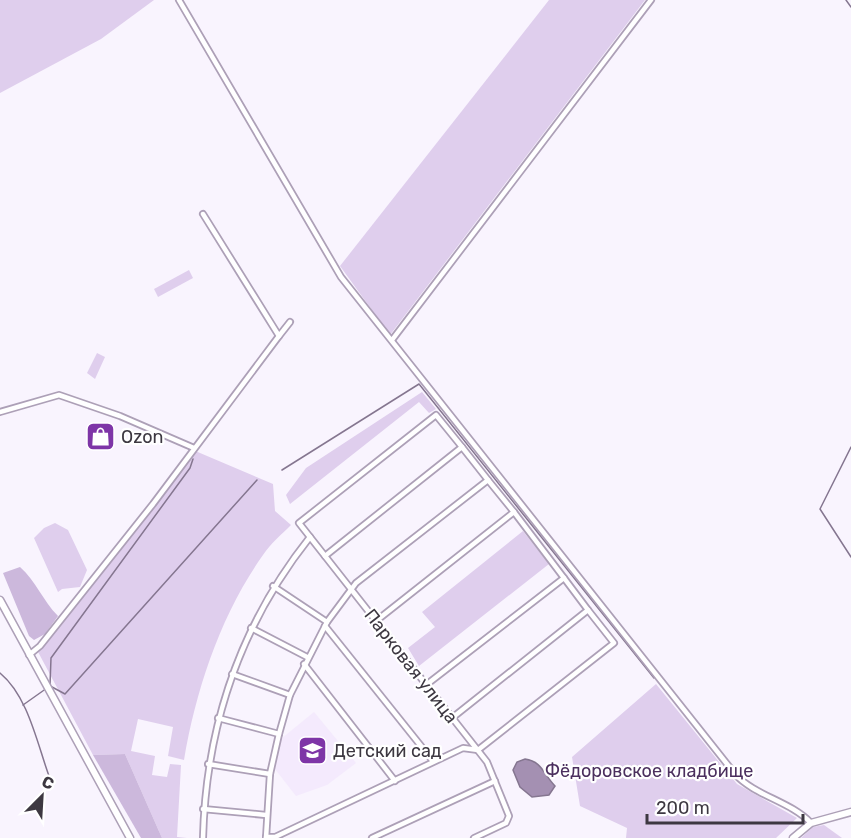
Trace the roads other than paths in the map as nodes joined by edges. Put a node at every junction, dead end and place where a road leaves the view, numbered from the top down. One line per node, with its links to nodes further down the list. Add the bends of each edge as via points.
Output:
1 (179, 0): 6 (street, via 338,271)
2 (651, 0): 6 (street)
3 (203, 214): 5 (street)
4 (290, 322): 5 (street)
5 (279, 336): 9 (street)
6 (392, 340): 40 (street, via 735,774)
7 (0, 412): 9 (street, via 59,395)
8 (462, 447): 10 (street); 12 (street, Парковая улица, via 436,415 299,523); 13 (street)
9 (194, 448): 22 (street)
10 (488, 480): 11 (street); 16 (street)
11 (514, 512): 14 (street); 19 (street)
12 (310, 537): 13 (street, Парковая улица); 15 (street)
13 (325, 556): 16 (street, Парковая улица)
14 (564, 578): 18 (street); 26 (street)
15 (273, 586): 20 (street); 21 (street)
16 (351, 590): 19 (street, Парковая улица); 20 (street)
17 (0, 600): 22 (main road)
18 (588, 610): 29 (street); 31 (street, via 614,643)
19 (376, 621): 26 (street, Парковая улица)
20 (326, 624): 23 (street); 32 (street)
21 (251, 628): 23 (street); 25 (street)
22 (29, 655): 41 (main road)
23 (307, 657): 24 (street)
24 (304, 664): 27 (street); 35 (street)
25 (232, 674): 27 (street); 28 (street)
26 (426, 685): 29 (street, Парковая улица)
27 (290, 695): 30 (street)
28 (218, 718): 30 (street); 33 (street)
29 (452, 718): 31 (street, Парковая улица)
30 (279, 734): 34 (street)
31 (478, 750): 32 (street, via 463,748); 36 (street, Парковая улица)
32 (433, 761): 35 (street)
33 (208, 764): 34 (street); 37 (street)
34 (270, 774): 39 (street)
35 (395, 781): 43 (street)
36 (495, 781): 44 (street); 45 (street, Парковая улица, via 509,816 506,823)
37 (203, 809): 39 (street); 42 (street)
38 (851, 812): 40 (main road)
39 (266, 815): 43 (street)
40 (811, 822): 46 (main road)
41 (130, 838)
42 (203, 838)
43 (266, 838)
44 (372, 838)
45 (474, 838)
46 (794, 838)

